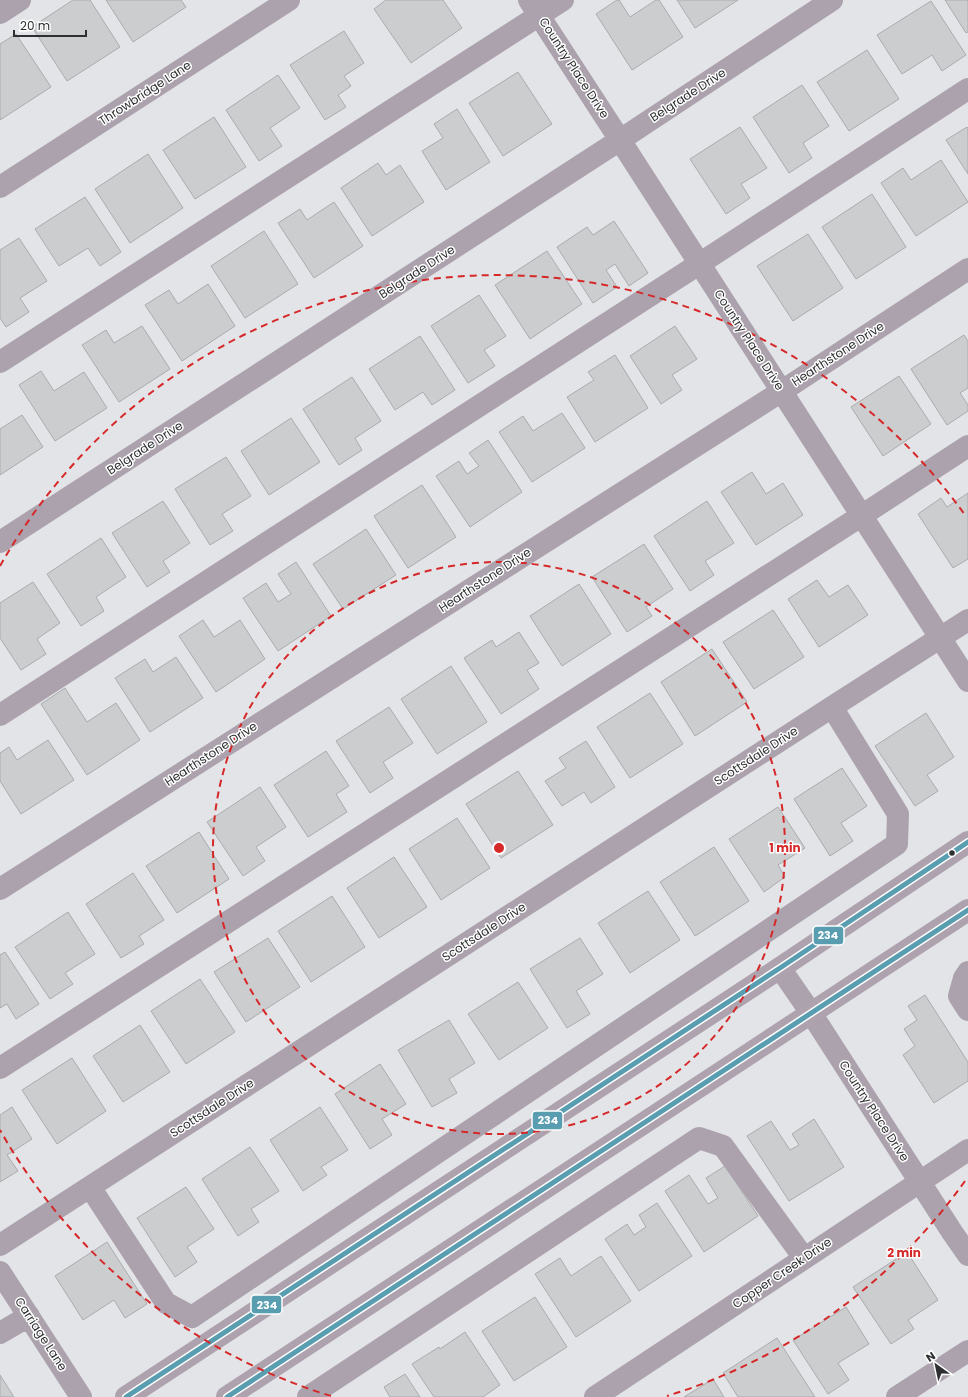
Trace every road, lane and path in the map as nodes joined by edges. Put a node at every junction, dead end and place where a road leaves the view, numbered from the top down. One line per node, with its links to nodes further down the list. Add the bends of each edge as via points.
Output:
1 (20, 0): 6 (street)
2 (289, 0): 9 (street, Throwbridge Lane)
3 (563, 0): 5 (street)
4 (832, 0): 8 (street, Belgrade Drive)
5 (534, 8): 8 (street, Country Place Drive); 12 (street)
6 (0, 13)
7 (968, 89): 10 (street)
8 (620, 140): 10 (street, Country Place Drive); 16 (street, Belgrade Drive)
9 (0, 187)
10 (700, 264): 13 (street, Country Place Drive); 21 (street)
11 (968, 269): 13 (street, Hearthstone Drive)
12 (0, 362)
13 (782, 391): 15 (street, Country Place Drive); 23 (street, Hearthstone Drive)
14 (968, 446): 15 (street)
15 (861, 516): 18 (street, Country Place Drive); 29 (street)
16 (0, 542)
17 (968, 620): 18 (street, Scottsdale Drive)
18 (940, 639): 19 (street, Country Place Drive); 20 (street, Scottsdale Drive)
19 (968, 681)
20 (832, 707): 32 (street, Scottsdale Drive); 32 (street, via 898,814 897,844 192,1317 166,1303)
21 (0, 716)
22 (968, 842): 25 (main road)
23 (0, 889)
24 (968, 910): 28 (main road)
25 (780, 968): 28 (street, Country Place Drive); 41 (main road)
26 (968, 972): 27 (street, via 959,996)
27 (968, 1010)
28 (811, 1013): 31 (street, Country Place Drive); 42 (main road)
29 (0, 1068)
30 (968, 1150): 31 (street, Copper Creek Drive)
31 (919, 1182): 34 (street, Country Place Drive); 35 (street, Copper Creek Drive)
32 (90, 1187): 33 (street, Scottsdale Drive)
33 (0, 1245)
34 (968, 1255)
35 (804, 1258): 43 (street, via 723,1146 699,1138); 44 (street, Copper Creek Drive)
36 (0, 1272): 37 (street, Carriage Lane)
37 (29, 1316): 38 (street); 40 (street, Carriage Lane)
38 (0, 1334)
39 (968, 1350): 45 (street)
40 (81, 1397)
41 (126, 1397)
42 (227, 1397)
43 (308, 1397)
44 (595, 1397)
45 (897, 1397)

